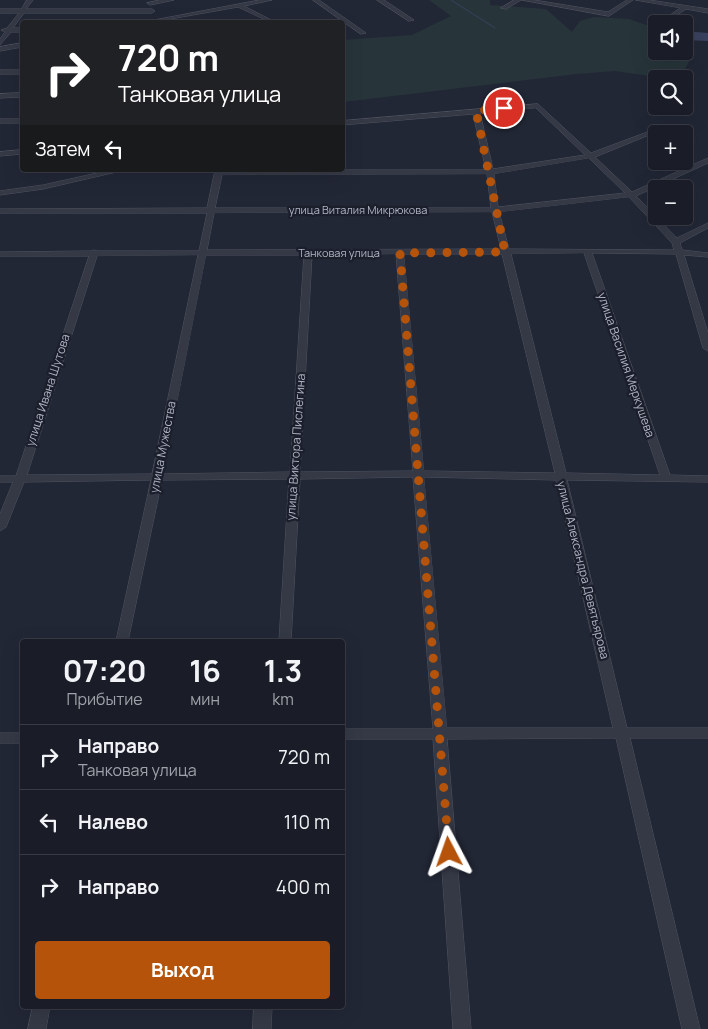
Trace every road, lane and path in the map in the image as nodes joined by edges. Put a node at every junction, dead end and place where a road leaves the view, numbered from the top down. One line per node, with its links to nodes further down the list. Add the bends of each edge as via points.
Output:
1 (30, 0): 16 (street)
2 (171, 0): 11 (street)
3 (227, 0): 12 (street)
4 (269, 0): 12 (street)
5 (316, 0): 24 (street)
6 (380, 0): 26 (street)
7 (518, 0): 14 (street)
8 (525, 0): 9 (street, via 609,14)
9 (630, 0)
10 (639, 0): 13 (street)
11 (150, 3)
12 (238, 6): 20 (street); 23 (street)
13 (685, 7): 18 (street); 19 (street)
14 (504, 8)
15 (0, 11): 16 (street)
16 (23, 11): 17 (street); 28 (street)
17 (152, 11)
18 (708, 11)
19 (674, 15)
20 (171, 18): 21 (street); 22 (street)
21 (159, 20)
22 (175, 20)
23 (269, 20)
24 (344, 20)
25 (345, 20): 30 (street)
26 (411, 20)
27 (0, 30): 28 (street)
28 (9, 30): 29 (street); 31 (street)
29 (20, 30)
30 (363, 33)
31 (0, 42)
32 (20, 45): 33 (street)
33 (0, 50): 34 (street)
34 (20, 50)
35 (0, 72): 36 (street)
36 (20, 72)
37 (0, 96): 38 (street)
38 (20, 96)
39 (476, 111): 42 (street); 46 (street, via 538,106); 51 (street, улица Александра Девятьярова)
40 (0, 120): 41 (street)
41 (20, 120)
42 (345, 123)
43 (648, 134): 46 (street)
44 (20, 152): 45 (street)
45 (0, 154)
46 (590, 156): 51 (street); 53 (street)
47 (708, 160): 53 (street, улица Виталия Микрюкова)
48 (345, 171): 51 (street)
49 (112, 172): 52 (street)
50 (218, 172): 54 (street, улица Мужества)
51 (490, 172): 55 (street, улица Александра Девятьярова)
52 (0, 193)
53 (631, 195): 55 (street, улица Виталия Микрюкова); 58 (street)
54 (210, 210): 55 (street, улица Виталия Микрюкова); 56 (street, улица Виталия Микрюкова); 61 (street, улица Мужества)
55 (495, 210): 62 (street, улица Александра Девятьярова)
56 (0, 211)
57 (708, 225): 58 (street)
58 (676, 242): 63 (street)
59 (587, 251): 62 (street, Танковая улица); 63 (street, Танковая улица); 73 (street, улица Василия Меркушева)
60 (94, 252): 61 (street, Танковая улица); 66 (street, Танковая улица); 75 (street, улица Ивана Шутова)
61 (201, 252): 64 (street, Танковая улица); 72 (street, улица Мужества)
62 (505, 252): 65 (street, Танковая улица); 70 (street, улица Александра Девятьярова)
63 (679, 252): 67 (street, Танковая улица); 68 (street)
64 (308, 253): 65 (street, Танковая улица); 71 (street, улица Виктора Пислегина)
65 (400, 253): 69 (street)
66 (0, 254)
67 (708, 255)
68 (708, 348)
69 (418, 474): 70 (street); 71 (street); 83 (street)
70 (560, 475): 73 (street); 80 (street, улица Александра Девятьярова)
71 (294, 476): 72 (street); 79 (street, улица Виктора Пислегина)
72 (157, 478): 75 (street); 78 (street, улица Мужества)
73 (666, 478): 76 (street)
74 (0, 479): 75 (street)
75 (20, 479): 77 (street, улица Ивана Шутова)
76 (708, 479)
77 (0, 527)
78 (122, 639)
79 (285, 639)
80 (622, 733): 81 (street); 83 (street); 91 (street, улица Александра Девятьярова)
81 (708, 733)
82 (345, 734): 83 (street)
83 (440, 734): 90 (street)
84 (0, 738): 85 (street)
85 (20, 738)
86 (41, 1009): 88 (street)
87 (263, 1009): 89 (street)
88 (37, 1029)
89 (262, 1029)
90 (462, 1029)
91 (690, 1029)

